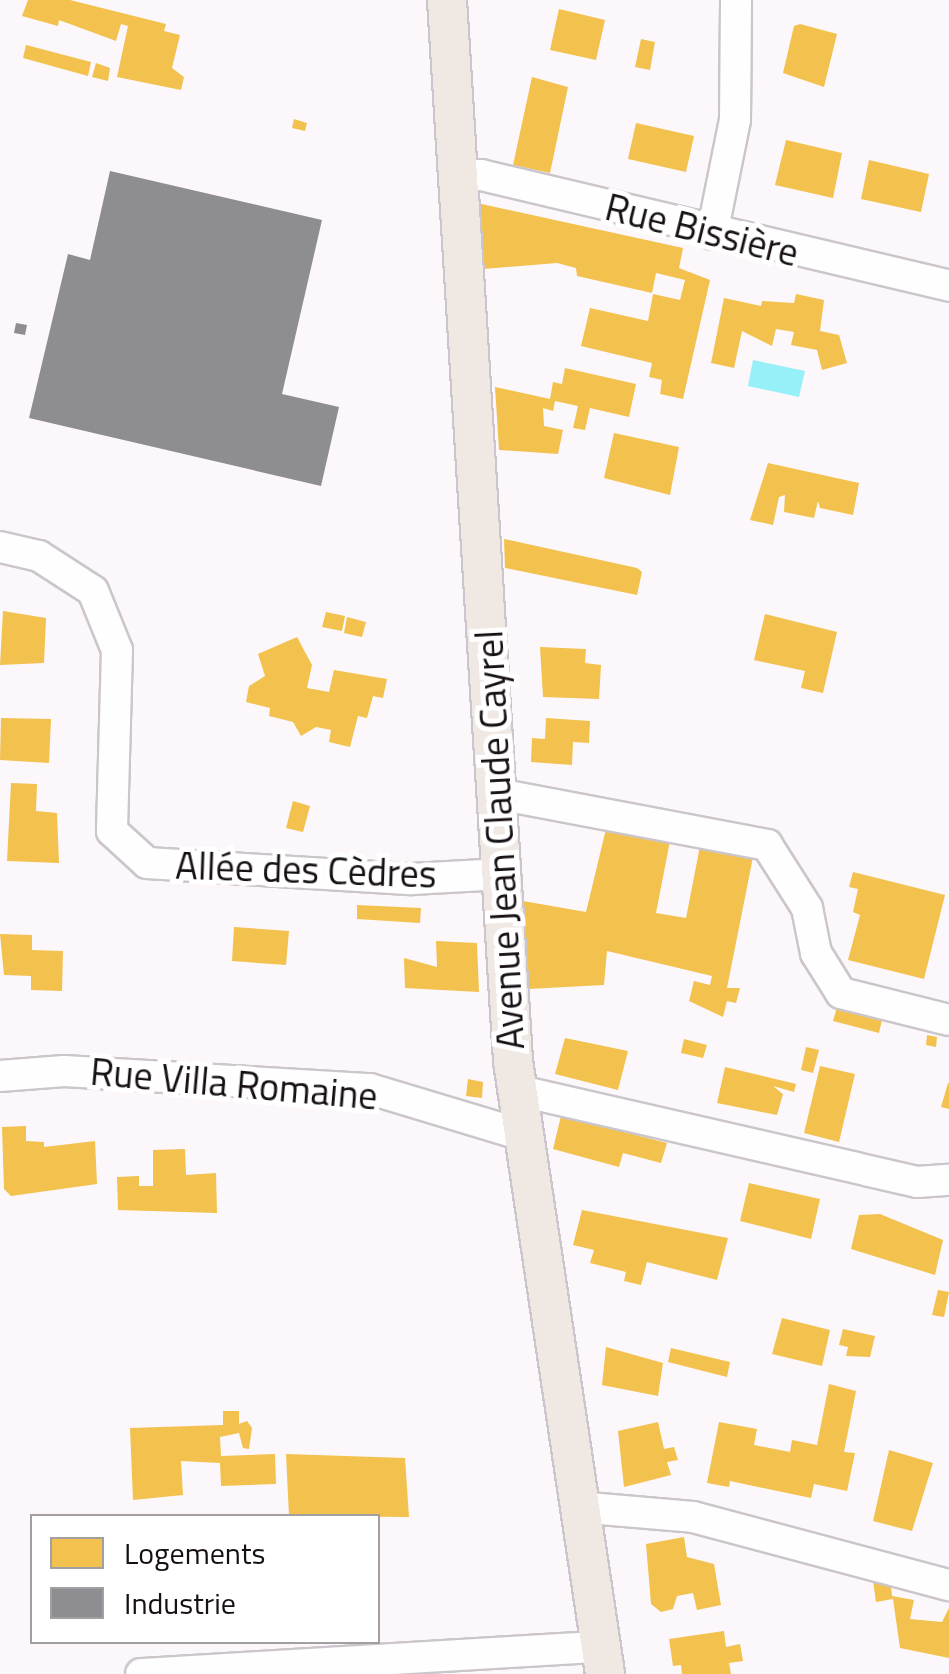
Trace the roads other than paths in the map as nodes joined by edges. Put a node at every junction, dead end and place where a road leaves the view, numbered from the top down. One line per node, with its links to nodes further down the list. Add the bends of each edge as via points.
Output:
1 (447, 0): 3 (main road, Avenue Jean Claude Cayrel)
2 (736, 0): 4 (street, via 735,120)
3 (456, 174): 4 (street, Rue Bissière, via 530,186); 7 (main road, Avenue Jean Claude Cayrel)
4 (712, 234): 5 (street, Rue Bissière)
5 (949, 286)
6 (0, 547): 8 (street, Allée des Cèdres, via 39,556 93,591 117,650 112,830 147,863 412,879)
7 (498, 794): 8 (main road, Avenue Jean Claude Cayrel); 9 (street, via 767,845 788,869 826,976 841,993)
8 (502, 874): 11 (main road, Avenue Jean Claude Cayrel)
9 (949, 1020)
10 (0, 1076): 12 (street, Rue Villa Romaine, via 64,1071 370,1090)
11 (516, 1090): 12 (main road, Avenue Jean Claude Cayrel); 13 (street, via 918,1182)
12 (522, 1135): 14 (main road, Avenue Jean Claude Cayrel)
13 (949, 1180)
14 (577, 1508): 15 (street, via 693,1516); 16 (main road, Avenue Jean Claude Cayrel)
15 (949, 1584)
16 (603, 1660): 17 (street)
17 (177, 1672): 18 (street)
18 (141, 1674)

